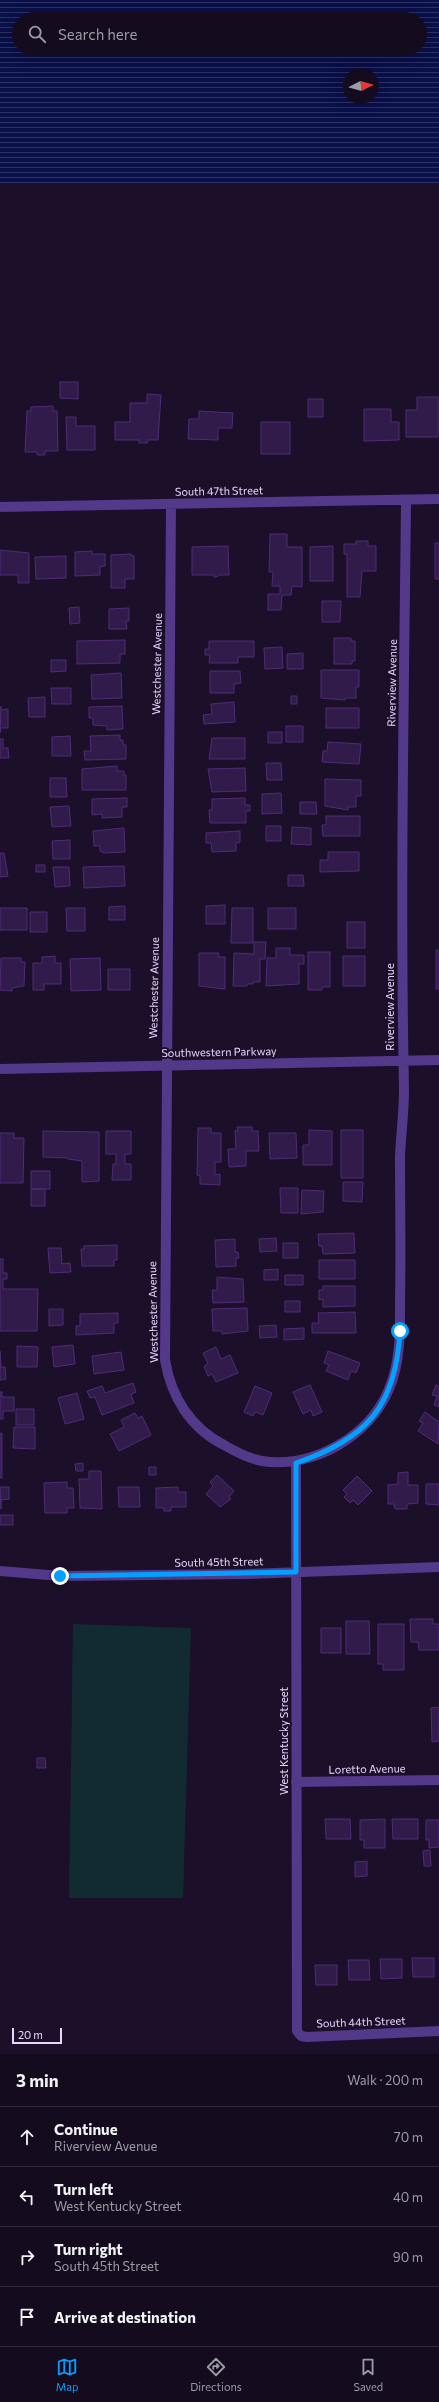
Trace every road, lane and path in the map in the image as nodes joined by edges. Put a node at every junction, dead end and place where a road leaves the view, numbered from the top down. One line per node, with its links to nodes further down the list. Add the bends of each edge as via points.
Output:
1 (439, 499): 2 (street, South 47th Street)
2 (406, 500): 3 (street, South 47th Street); 5 (street, Riverview Avenue)
3 (171, 504): 4 (street, South 47th Street); 7 (street, Westchester Avenue)
4 (0, 507)
5 (402, 1060): 6 (street, Southwestern Parkway); 7 (street, Southwestern Parkway); 9 (street, Riverview Avenue, via 404,1092 400,1154 400,1323 398,1359 394,1375 381,1406 358,1431 344,1442)
6 (439, 1060)
7 (166, 1065): 8 (street, Southwestern Parkway); 9 (street, Westchester Avenue, via 165,1360 171,1386 180,1405 195,1425 215,1441 260,1461)
8 (0, 1069)
9 (296, 1463): 12 (street, West Kentucky Street)
10 (439, 1567): 12 (street, South 45th Street)
11 (0, 1571): 12 (street, South 45th Street, via 60,1576)
12 (296, 1572): 14 (street, West Kentucky Street)
13 (439, 1780): 14 (street, Loretto Avenue)
14 (296, 1782): 15 (street, West Kentucky Street)
15 (296, 2020): 16 (street, South 44th Street, via 297,2031 301,2036 307,2037)
16 (439, 2031)

